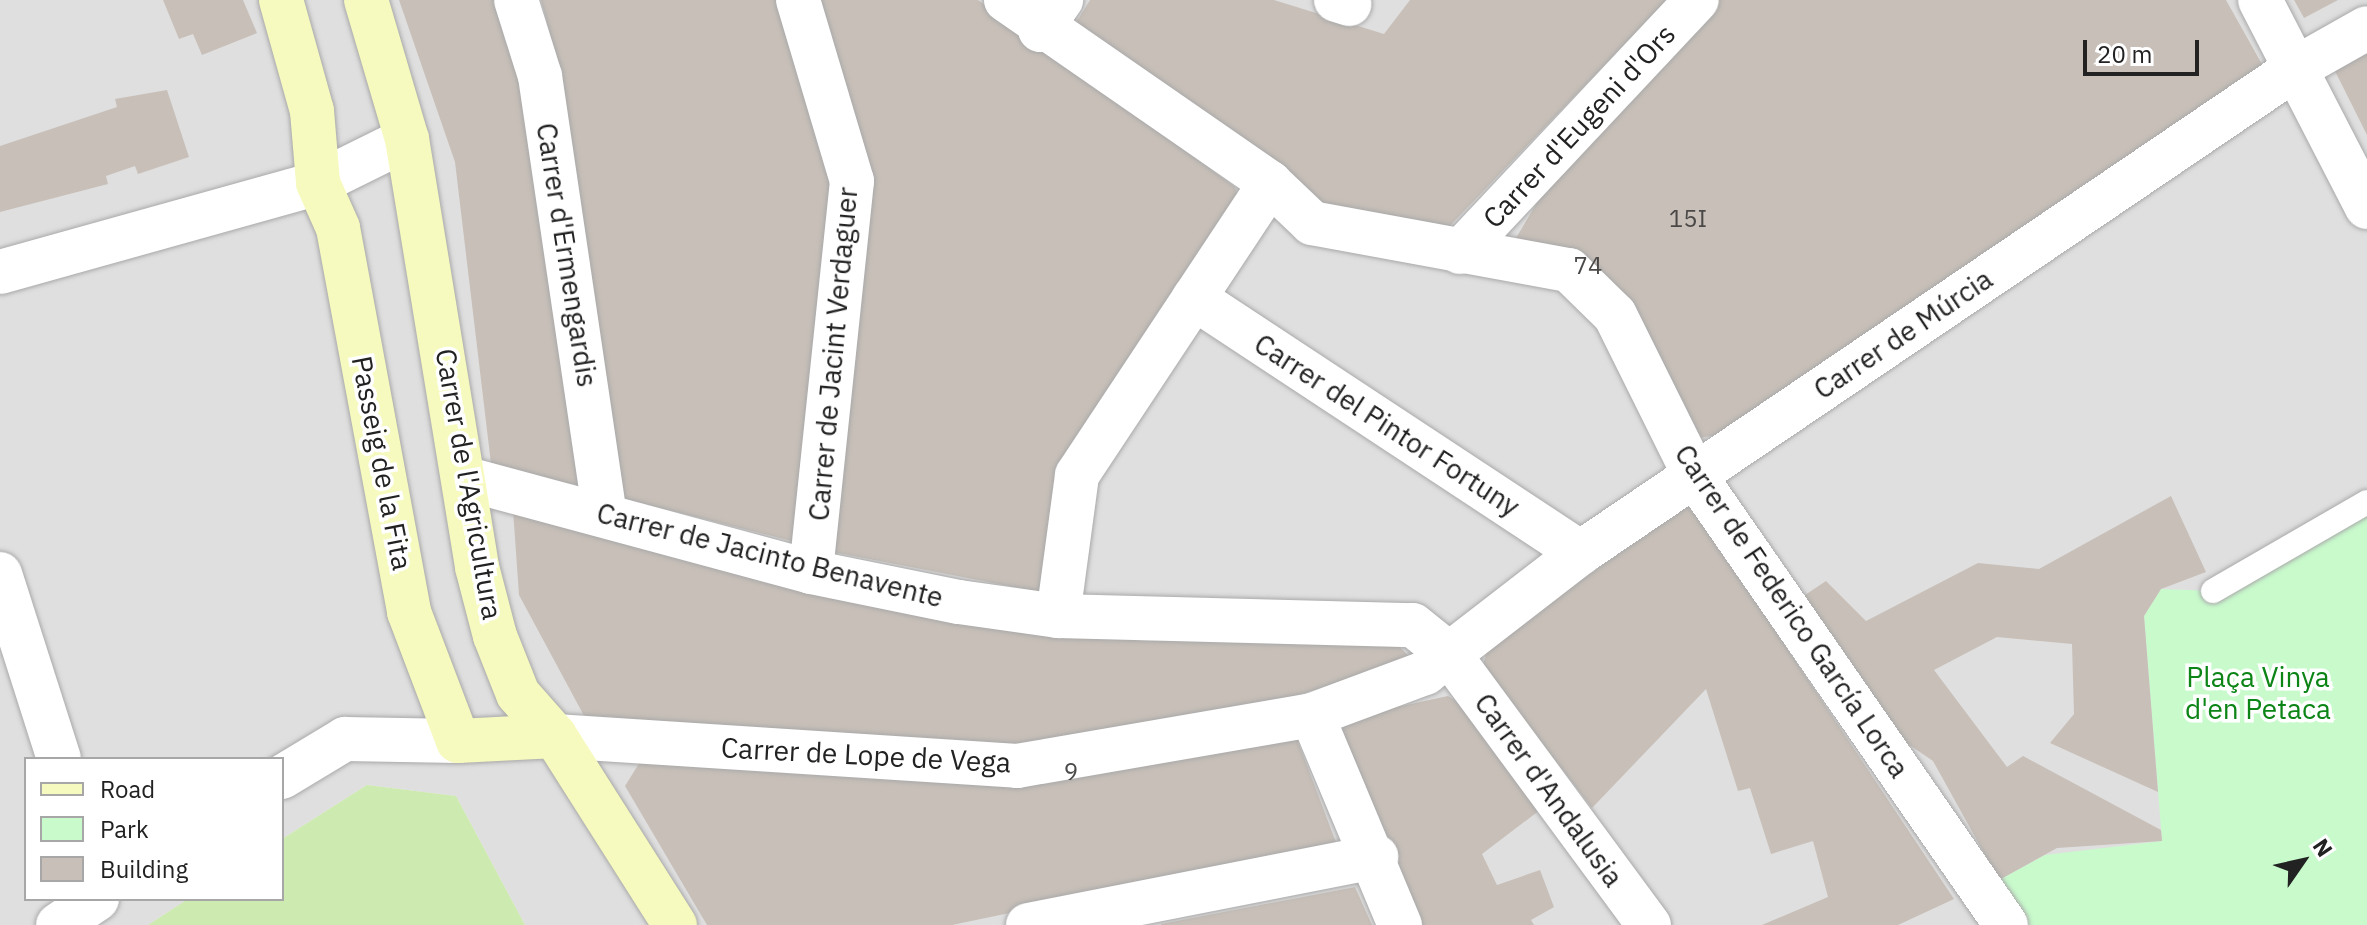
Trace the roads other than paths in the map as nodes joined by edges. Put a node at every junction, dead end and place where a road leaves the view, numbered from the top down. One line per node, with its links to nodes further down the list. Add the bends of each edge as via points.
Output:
1 (281, 0): 12 (street, Passeig de la Fita, via 312,111)
2 (366, 0): 11 (street, Carrer de l'Agricultura)
3 (516, 0): 21 (street, Carrer d'Ermengardis, via 540,76)
4 (798, 0): 23 (street, Carrer de Jacint Verdaguer, via 852,181)
5 (1006, 0): 8 (street, Carrer de Federico García Lorca)
6 (1697, 0): 15 (street, Carrer d'Eugeni d'Ors)
7 (2260, 0): 10 (street)
8 (1051, 15): 13 (street, Carrer de Federico García Lorca, via 1117,73)
9 (2367, 28): 10 (street, Carrer de Múrcia)
10 (2296, 68): 14 (street); 18 (street, Carrer de Múrcia)
11 (407, 139): 12 (street); 19 (street, Carrer de l'Agricultura)
12 (318, 183): 16 (street); 30 (street, Passeig de la Fita, via 338,228 409,612)
13 (1270, 183): 15 (street, Carrer de Federico García Lorca, via 1312,223); 17 (street)
14 (2367, 207)
15 (1460, 252): 18 (street, Carrer de Federico García Lorca, via 1569,270 1615,315)
16 (0, 272)
17 (1194, 298): 22 (street, Carrer del Pintor Fortuny); 26 (street, via 1077,475)
18 (1695, 476): 22 (street, Carrer de Múrcia); 35 (street, Carrer de Federico García Lorca)
19 (467, 479): 21 (street, Carrer de Jacinto Benavente); 29 (street, Carrer de l'Agricultura, via 495,636 518,694)
20 (2367, 502): 25 (lane)
21 (605, 514): 23 (street, Carrer de Jacinto Benavente)
22 (1580, 553): 27 (street, Carrer de Múrcia)
23 (811, 572): 26 (street, Carrer de Jacinto Benavente)
24 (0, 574): 31 (street)
25 (2213, 591)
26 (1058, 616): 27 (street, Carrer de Jacinto Benavente, via 1413,625)
27 (1449, 654): 28 (street, Carrer de Lope de Vega, via 1425,673); 40 (street, Carrer d'Andalusia)
28 (1312, 715): 29 (street, Carrer de Lope de Vega, via 1017,766); 33 (street)
29 (555, 736): 30 (street, Carrer de Lope de Vega); 37 (street, Carrer de l'Agricultura)
30 (458, 741): 32 (street, via 345,739)
31 (58, 757)
32 (284, 776)
33 (1376, 857): 38 (street); 39 (street)
34 (94, 901): 36 (street)
35 (1999, 923)
36 (58, 925)
37 (675, 925)
38 (1028, 925)
39 (1400, 925)
40 (1649, 925)

